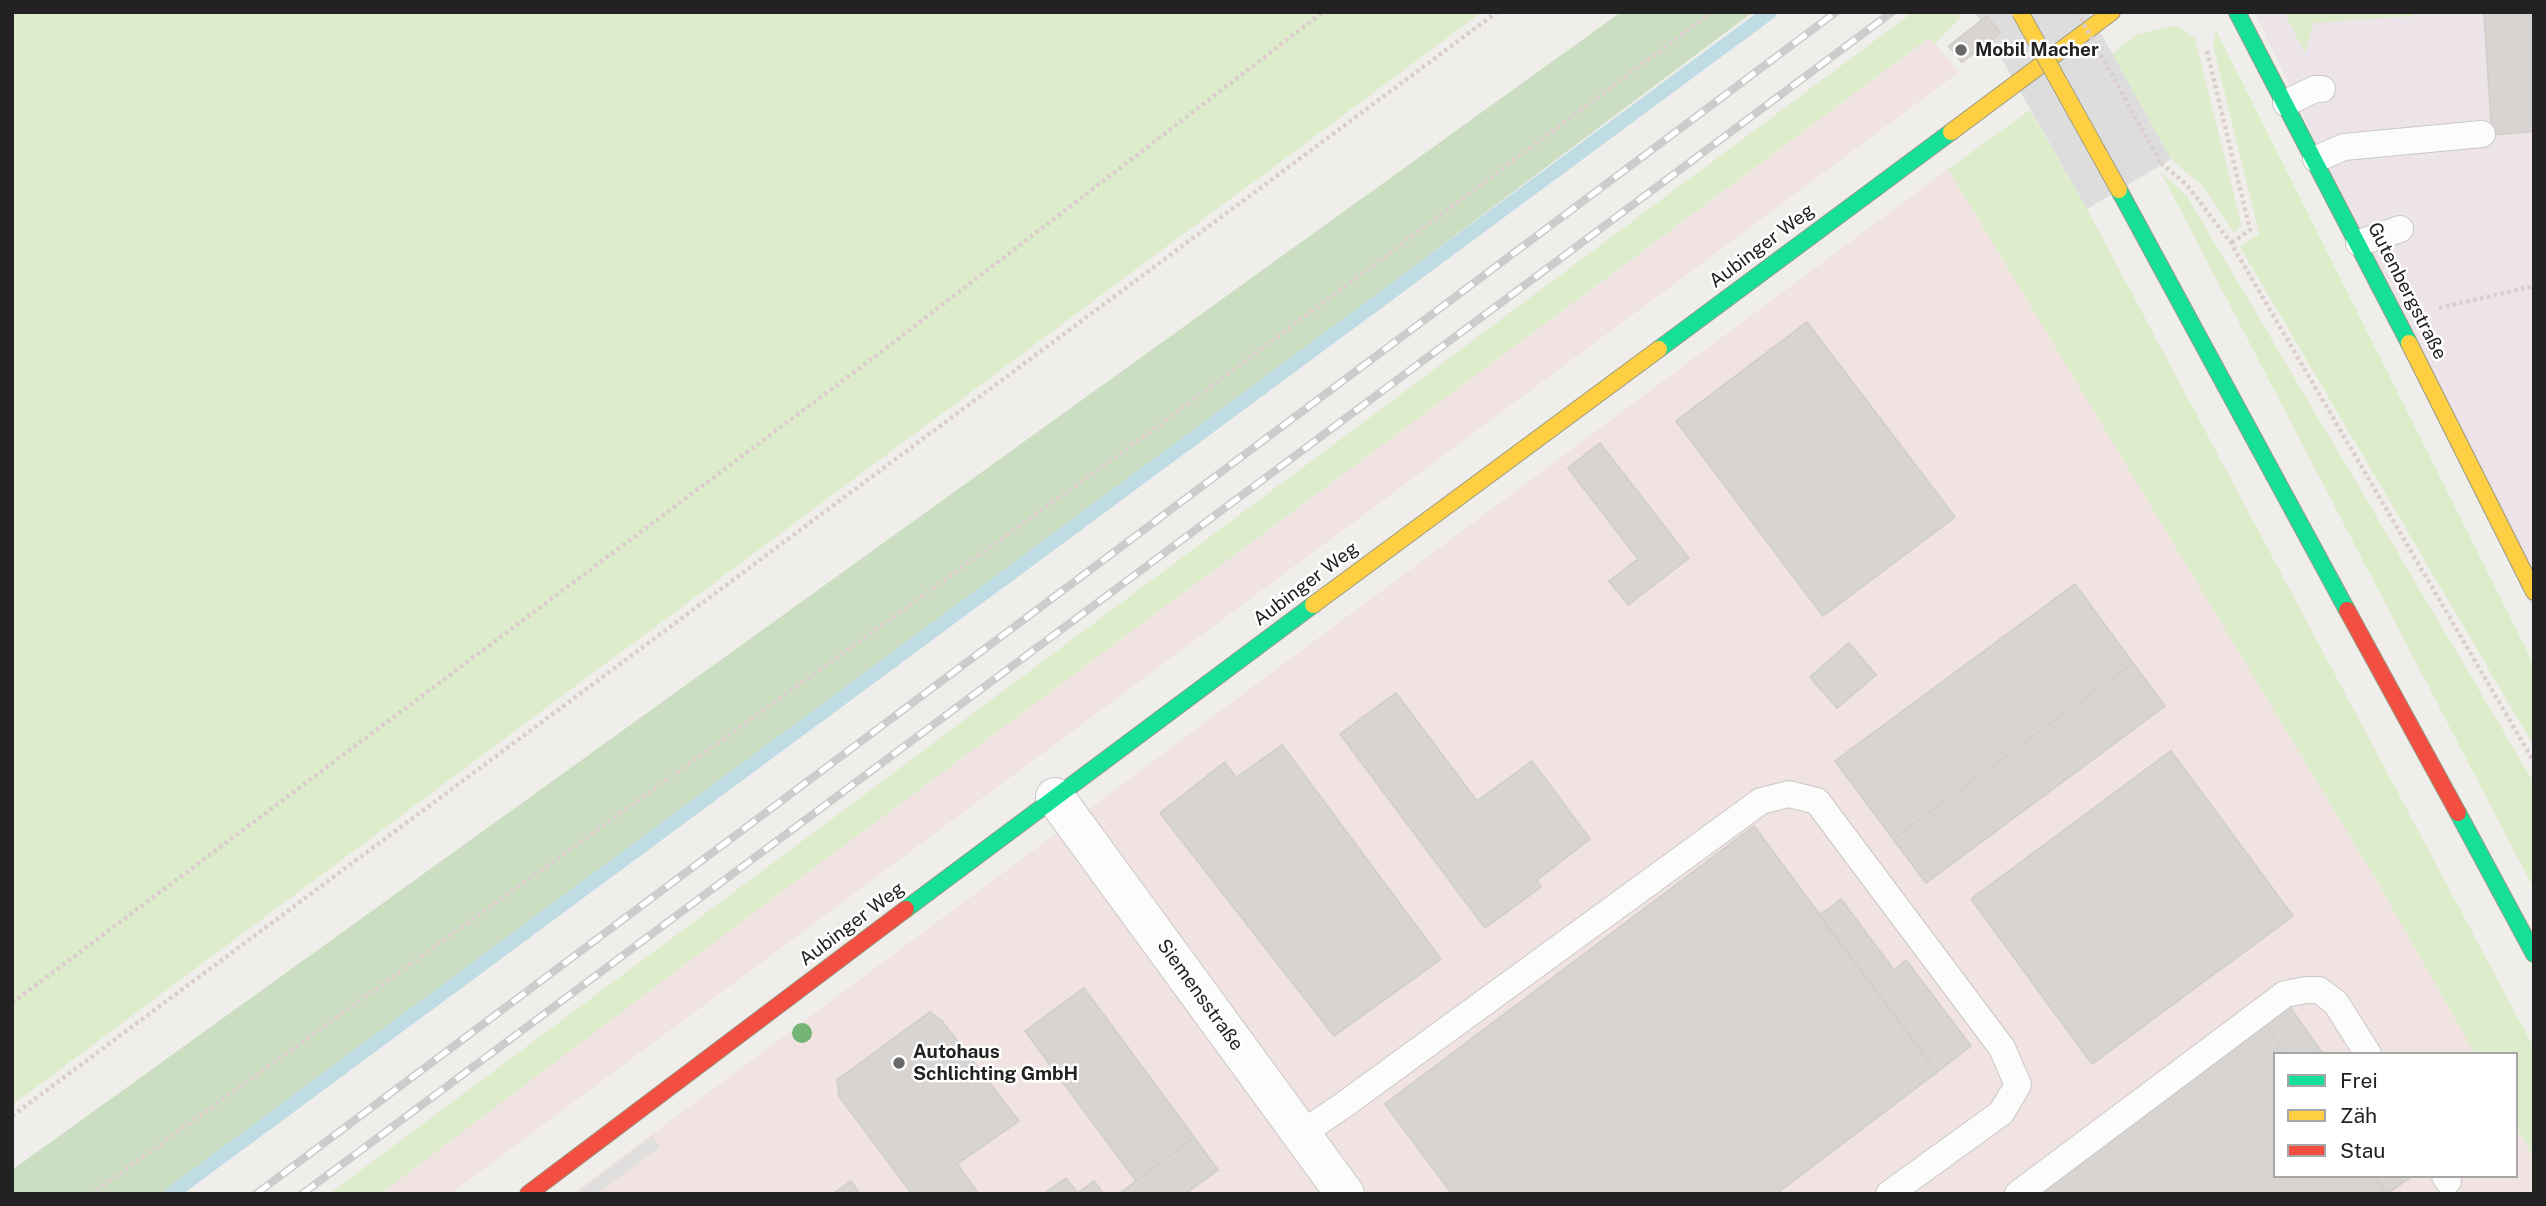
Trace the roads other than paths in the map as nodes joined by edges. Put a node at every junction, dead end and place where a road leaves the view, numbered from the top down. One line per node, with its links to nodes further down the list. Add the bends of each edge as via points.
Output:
1 (2020, 12): 12 (street, bridge)
2 (2112, 12): 11 (street, Aubinger Weg)
3 (2236, 12): 5 (street, Gutenbergstraße)
4 (2322, 89): 5 (lane)
5 (2287, 103): 7 (street, Gutenbergstraße)
6 (2482, 134): 7 (lane, via 2344,147)
7 (2316, 159): 9 (street, Gutenbergstraße)
8 (2400, 229): 9 (lane)
9 (2360, 243): 10 (street, Gutenbergstraße)
10 (2534, 592)
11 (1055, 797): 14 (street, Siemensstraße); 15 (street, Aubinger Weg)
12 (2534, 954)
13 (2367, 1052): 18 (lane, via 2336,1003 2319,990 2285,994)
14 (1301, 1134): 16 (street, Siemensstraße); 17 (lane, via 1761,801 1789,794 1817,801 2002,1048 2018,1085 2001,1114)
15 (528, 1194)
16 (1345, 1194)
17 (1889, 1194)
18 (2018, 1194)

